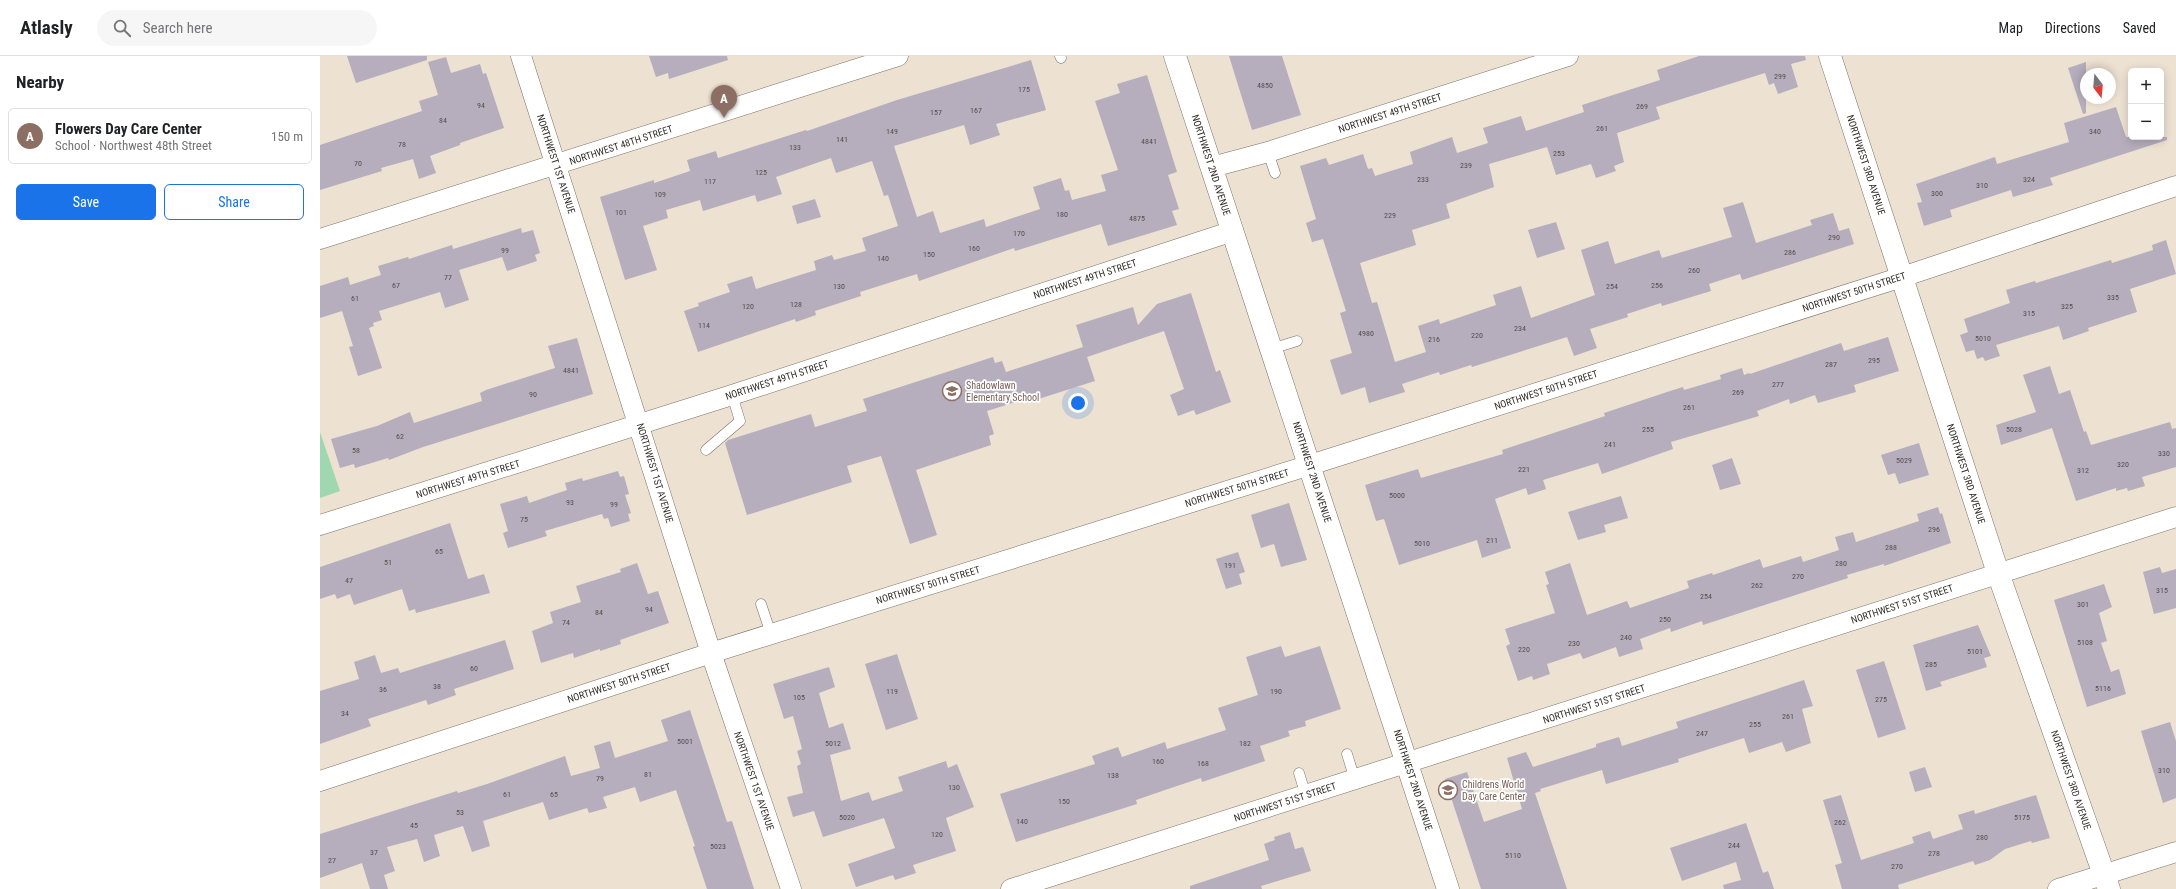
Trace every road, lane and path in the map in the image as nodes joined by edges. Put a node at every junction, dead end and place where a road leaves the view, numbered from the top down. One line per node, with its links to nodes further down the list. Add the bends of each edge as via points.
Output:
1 (521, 56): 7 (street, NORTHWEST 1ST AVENUE)
2 (898, 56): 7 (street, NORTHWEST 48TH STREET)
3 (1175, 56): 8 (street, NORTHWEST 2ND AVENUE)
4 (1568, 56): 6 (street, NORTHWEST 49TH STREET)
5 (1830, 56): 13 (street, NORTHWEST 3RD AVENUE)
6 (1268, 152): 8 (street, NORTHWEST 49TH STREET); 9 (lane)
7 (556, 165): 12 (street, NORTHWEST 48TH STREET); 17 (street, NORTHWEST 1ST AVENUE)
8 (1212, 167): 11 (street, NORTHWEST 2ND AVENUE)
9 (1275, 173)
10 (2176, 186): 13 (street, NORTHWEST 50TH STREET)
11 (1233, 231): 15 (street, NORTHWEST 2ND AVENUE); 16 (street, NORTHWEST 49TH STREET)
12 (320, 239)
13 (1902, 277): 19 (street, NORTHWEST 50TH STREET); 22 (street, NORTHWEST 3RD AVENUE)
14 (1298, 341): 15 (lane)
15 (1271, 349): 19 (street, NORTHWEST 2ND AVENUE)
16 (732, 395): 17 (street, NORTHWEST 49TH STREET); 18 (lane, via 740,421)
17 (639, 425): 21 (street, NORTHWEST 49TH STREET); 25 (street, NORTHWEST 1ST AVENUE)
18 (706, 450)
19 (1310, 466): 24 (street, NORTHWEST 50TH STREET); 27 (street, NORTHWEST 2ND AVENUE)
20 (2176, 517): 22 (street, NORTHWEST 51ST STREET)
21 (320, 525)
22 (1998, 573): 27 (street, NORTHWEST 51ST STREET); 33 (street, NORTHWEST 3RD AVENUE)
23 (761, 604): 24 (lane)
24 (771, 634): 25 (street, NORTHWEST 50TH STREET)
25 (711, 653): 30 (street, NORTHWEST 50TH STREET); 34 (street, NORTHWEST 1ST AVENUE)
26 (1347, 754): 29 (lane)
27 (1407, 764): 29 (street, NORTHWEST 51ST STREET); 36 (street, NORTHWEST 2ND AVENUE)
28 (1299, 773): 31 (lane)
29 (1355, 780): 31 (street, NORTHWEST 51ST STREET)
30 (320, 781)
31 (1306, 796): 35 (street, NORTHWEST 51ST STREET)
32 (2176, 852): 33 (street)
33 (2106, 882): 37 (street)
34 (791, 889)
35 (1011, 889)
36 (1448, 889)
37 (2058, 889)

